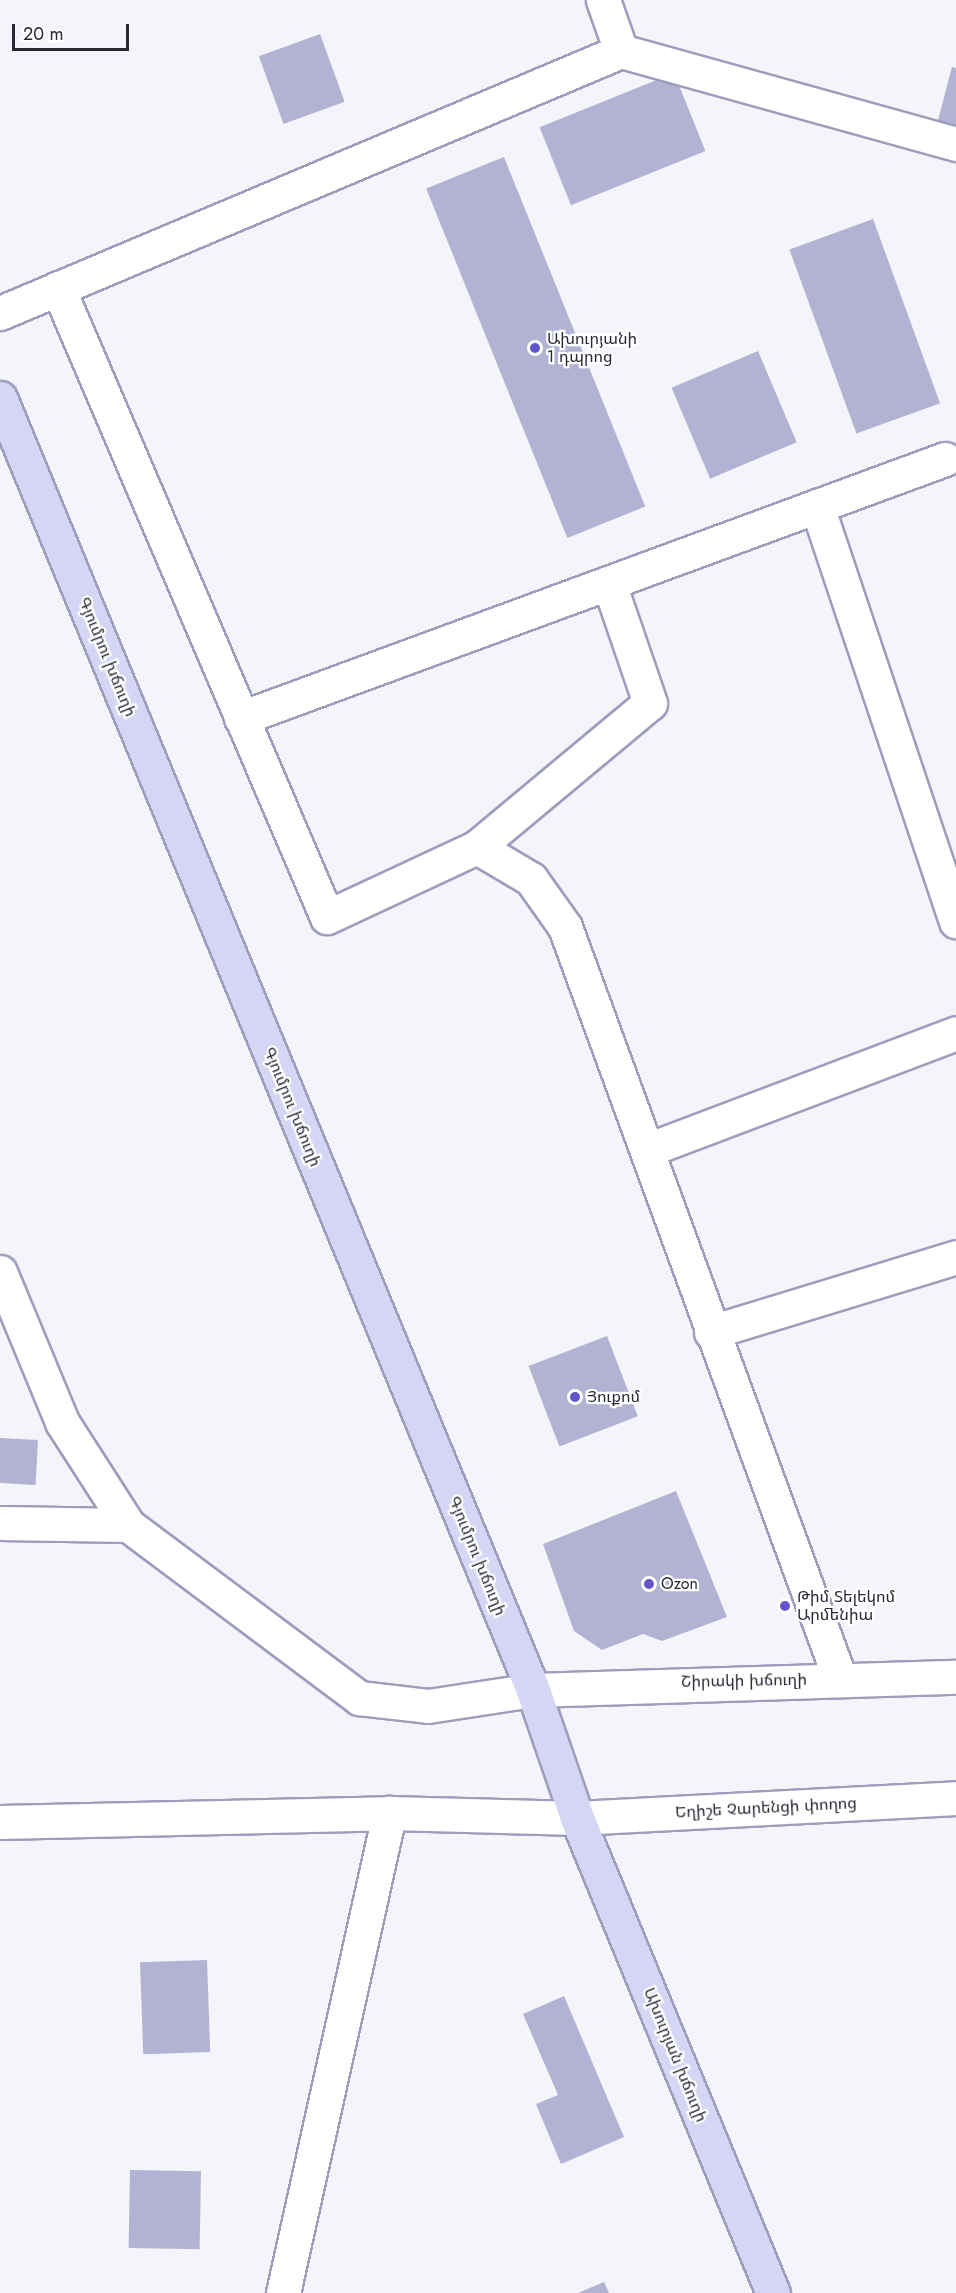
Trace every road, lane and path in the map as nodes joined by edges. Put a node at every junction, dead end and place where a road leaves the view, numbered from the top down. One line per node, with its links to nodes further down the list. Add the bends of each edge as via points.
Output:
1 (603, 0): 2 (street)
2 (621, 51): 3 (street); 4 (street)
3 (956, 144)
4 (58, 288): 5 (street); 10 (street)
5 (0, 313)
6 (0, 398): 22 (main road, Գյումրու խճուղի)
7 (945, 459): 8 (street)
8 (817, 506): 9 (street); 12 (street)
9 (609, 583): 10 (street); 11 (street, via 650,703)
10 (241, 718): 11 (street, via 327,917)
11 (477, 847): 14 (street, via 531,879 565,927)
12 (956, 921)
13 (956, 1033): 14 (street)
14 (647, 1150): 17 (street)
15 (956, 1257): 17 (street)
16 (0, 1272): 19 (street, via 62,1422)
17 (711, 1332): 21 (street)
18 (0, 1523): 19 (street)
19 (128, 1525): 22 (street, Շիրակի խճուղի, via 359,1698 428,1706)
20 (956, 1677): 21 (street, Շիրակի խճուղի)
21 (840, 1679): 22 (street, Շիրակի խճուղի)
22 (533, 1690): 25 (main road, Գյումրու խճուղի)
23 (956, 1798): 25 (street, Եղիշե Չարենցի փողոց)
24 (389, 1813): 25 (street, Եղիշե Չարենցի փողոց); 26 (street, Եղիշե Չարենցի փողոց); 27 (street)
25 (577, 1818): 28 (main road, Ախուրյան խճուղի)
26 (0, 1822)
27 (283, 2293)
28 (773, 2293)

